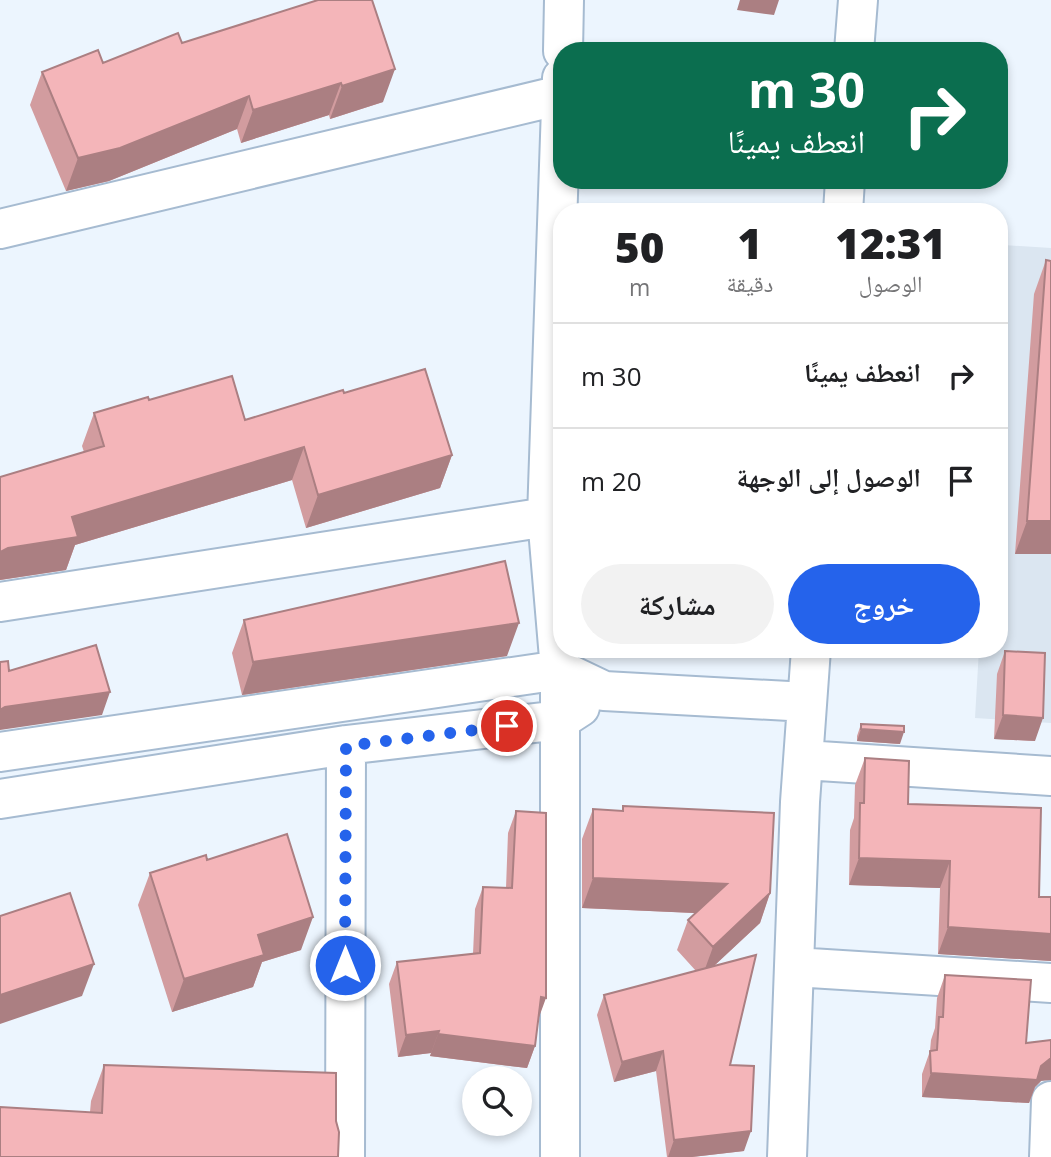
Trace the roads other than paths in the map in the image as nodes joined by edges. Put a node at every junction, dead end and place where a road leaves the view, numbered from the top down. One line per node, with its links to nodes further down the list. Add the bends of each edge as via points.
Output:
1 (564, 0): 3 (street)
2 (858, 0): 4 (street)
3 (563, 42)
4 (855, 42)
5 (553, 97): 6 (street)
6 (0, 229)
7 (553, 354): 8 (street)
8 (547, 517): 9 (street); 10 (street)
9 (553, 588)
10 (0, 602)
11 (559, 658): 13 (street)
12 (810, 658): 15 (street)
13 (560, 670): 14 (street); 16 (street); 18 (street)
14 (604, 691): 15 (street); 16 (street)
15 (807, 702): 19 (street)
16 (560, 720): 17 (street); 26 (street)
17 (346, 746): 21 (street); 25 (street)
18 (0, 752)
19 (804, 760): 20 (street); 22 (street)
20 (1051, 776)
21 (0, 799)
22 (794, 967): 23 (street); 27 (street)
23 (1051, 983)
24 (1051, 1101): 28 (street)
25 (345, 1157)
26 (560, 1157)
27 (787, 1157)
28 (1049, 1157)

